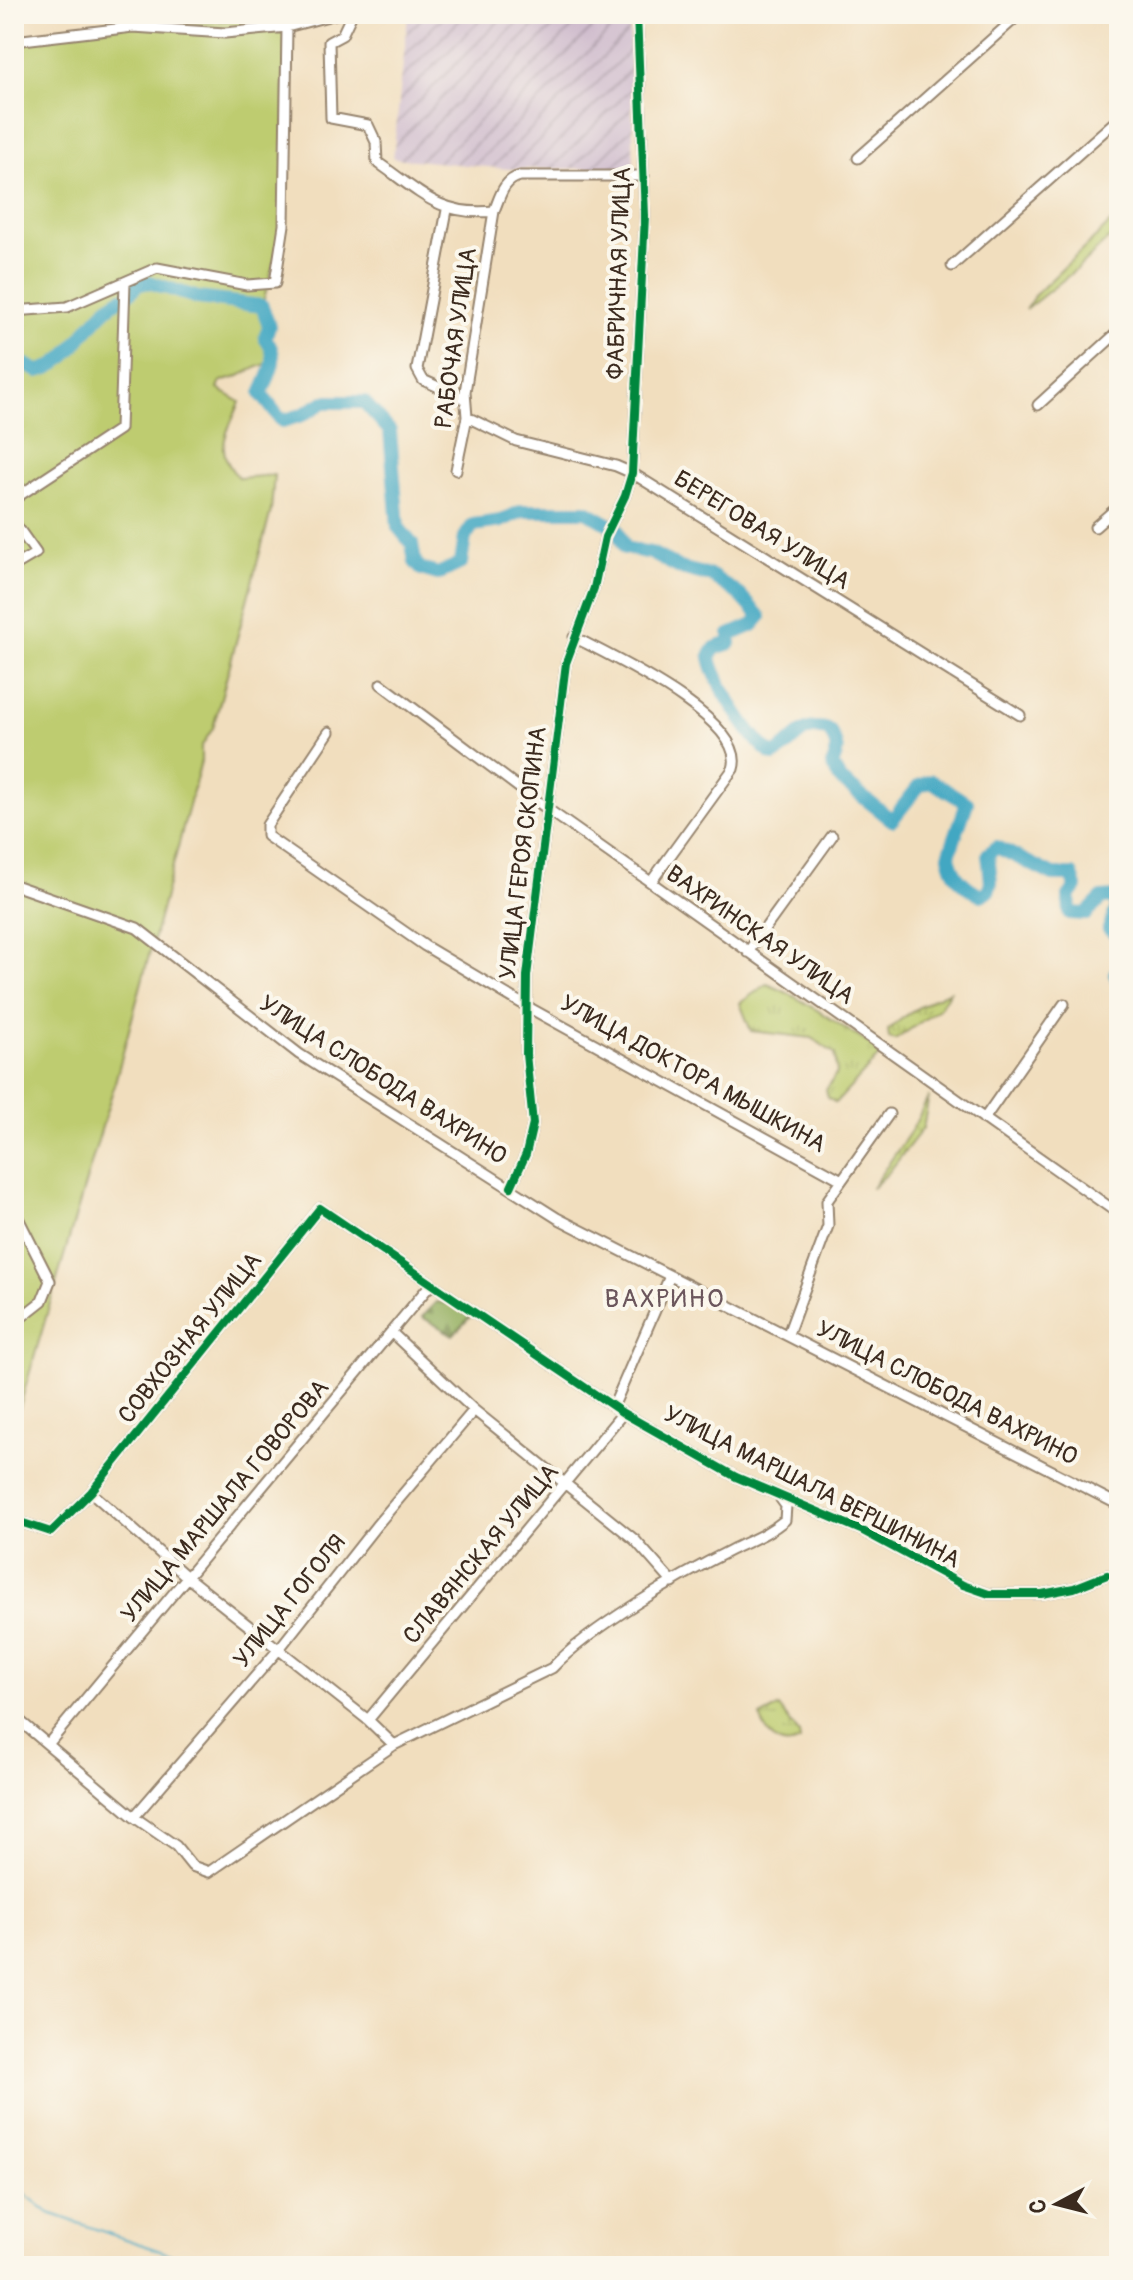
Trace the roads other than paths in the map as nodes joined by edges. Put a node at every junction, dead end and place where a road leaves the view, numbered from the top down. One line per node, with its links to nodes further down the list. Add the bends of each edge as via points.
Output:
1 (336, 14): 5 (street)
2 (352, 14): 10 (street, via 342,35 329,42 331,118 368,125 377,162)
3 (637, 14): 9 (street, ФАБРИЧНАЯ УЛИЦА)
4 (1020, 14): 8 (street)
5 (287, 27): 6 (street, via 204,33 133,27); 13 (street, via 284,225 275,283 247,285 157,268)
6 (14, 41)
7 (1119, 118): 12 (street)
8 (858, 158)
9 (644, 176): 11 (street, via 510,178); 20 (street, ФАБРИЧНАЯ УЛИЦА)
10 (447, 210): 11 (street); 16 (street, via 417,369 423,380)
11 (494, 211): 16 (street, РАБОЧАЯ УЛИЦА)
12 (952, 266)
13 (125, 283): 14 (street, via 67,307); 21 (street, via 120,429)
14 (14, 311)
15 (1119, 331): 17 (street)
16 (465, 399): 18 (street, РАБОЧАЯ УЛИЦА)
17 (1038, 405)
18 (467, 417): 19 (street, РАБОЧАЯ УЛИЦА); 20 (street, БЕРЕГОВАЯ УЛИЦА, via 516,441)
19 (456, 470)
20 (632, 473): 24 (street, ФАБРИЧНАЯ УЛИЦА); 29 (street, БЕРЕГОВАЯ УЛИЦА)
21 (14, 499)
22 (1119, 506): 25 (street)
23 (14, 522): 26 (street, via 36,553)
24 (611, 525): 27 (street, УЛИЦА ГЕРОЯ СКОПИНА)
25 (1095, 527)
26 (14, 566)
27 (574, 637): 31 (street, УЛИЦА ГЕРОЯ СКОПИНА); 33 (street, via 665,685 697,709 733,750 733,769)
28 (381, 684): 31 (street, ВАХРИНСКАЯ УЛИЦА)
29 (1020, 715)
30 (329, 732): 37 (street, УЛИЦА ДОКТОРА МЫШКИНА, via 267,825 267,836 425,946)
31 (546, 808): 33 (street, ВАХРИНСКАЯ УЛИЦА); 37 (street, УЛИЦА ГЕРОЯ СКОПИНА)
32 (832, 836): 35 (street)
33 (651, 882): 35 (street, ВАХРИНСКАЯ УЛИЦА)
34 (14, 885): 41 (street, УЛИЦА СЛОБОДА ВАХРИНО, via 137,928 299,1054)
35 (748, 952): 39 (street, ВАХРИНСКАЯ УЛИЦА)
36 (1064, 1004): 39 (street)
37 (526, 1006): 40 (street, УЛИЦА ДОКТОРА МЫШКИНА); 41 (street, УЛИЦА ГЕРОЯ СКОПИНА, via 533,1124)
38 (889, 1114): 40 (street)
39 (984, 1119): 44 (street, ВАХРИНСКАЯ УЛИЦА)
40 (840, 1179): 49 (street, via 827,1201 828,1226)
41 (511, 1187): 45 (street, УЛИЦА СЛОБОДА ВАХРИНО, via 557,1218)
42 (320, 1208): 46 (street, УЛИЦА МАРШАЛА ВЕРШИНИНА); 54 (street, СОВХОЗНАЯ УЛИЦА)
43 (14, 1210): 47 (street, via 50,1281 42,1301)
44 (1117, 1211)
45 (670, 1276): 49 (street, УЛИЦА СЛОБОДА ВАХРИНО); 50 (street)
46 (431, 1284): 48 (street, УЛИЦА МАРШАЛА ГОВОРОВА); 50 (street, УЛИЦА МАРШАЛА ВЕРШИНИНА)
47 (14, 1323)
48 (392, 1333): 51 (street); 59 (street, УЛИЦА МАРШАЛА ГОВОРОВА)
49 (788, 1334): 56 (street, УЛИЦА СЛОБОДА ВАХРИНО)
50 (614, 1405): 52 (street, УЛИЦА МАРШАЛА ВЕРШИНИНА)
51 (474, 1410): 53 (street); 61 (street, УЛИЦА ГОГОЛЯ)
52 (623, 1413): 53 (street, СЛАВЯНСКАЯ УЛИЦА); 55 (street, УЛИЦА МАРШАЛА ВЕРШИНИНА)
53 (567, 1483): 60 (street, via 635,1540); 63 (street, СЛАВЯНСКАЯ УЛИЦА)
54 (91, 1492): 57 (street, СОВХОЗНАЯ УЛИЦА, via 51,1532); 59 (street)
55 (778, 1495): 58 (street, УЛИЦА МАРШАЛА ВЕРШИНИНА, via 989,1594 1042,1594); 60 (street, via 786,1506 785,1520 767,1535)
56 (1119, 1505)
57 (14, 1520)
58 (1107, 1575)
59 (187, 1577): 61 (street); 64 (street, УЛИЦА МАРШАЛА ГОВОРОВА)
60 (673, 1583): 65 (street, via 569,1649 552,1668)
61 (279, 1649): 63 (street); 66 (street, УЛИЦА ГОГОЛЯ)
62 (14, 1716): 64 (street)
63 (368, 1720): 65 (street)
64 (49, 1743): 66 (street)
65 (394, 1745): 66 (street, via 209,1872 192,1866 176,1846)
66 (134, 1817)

